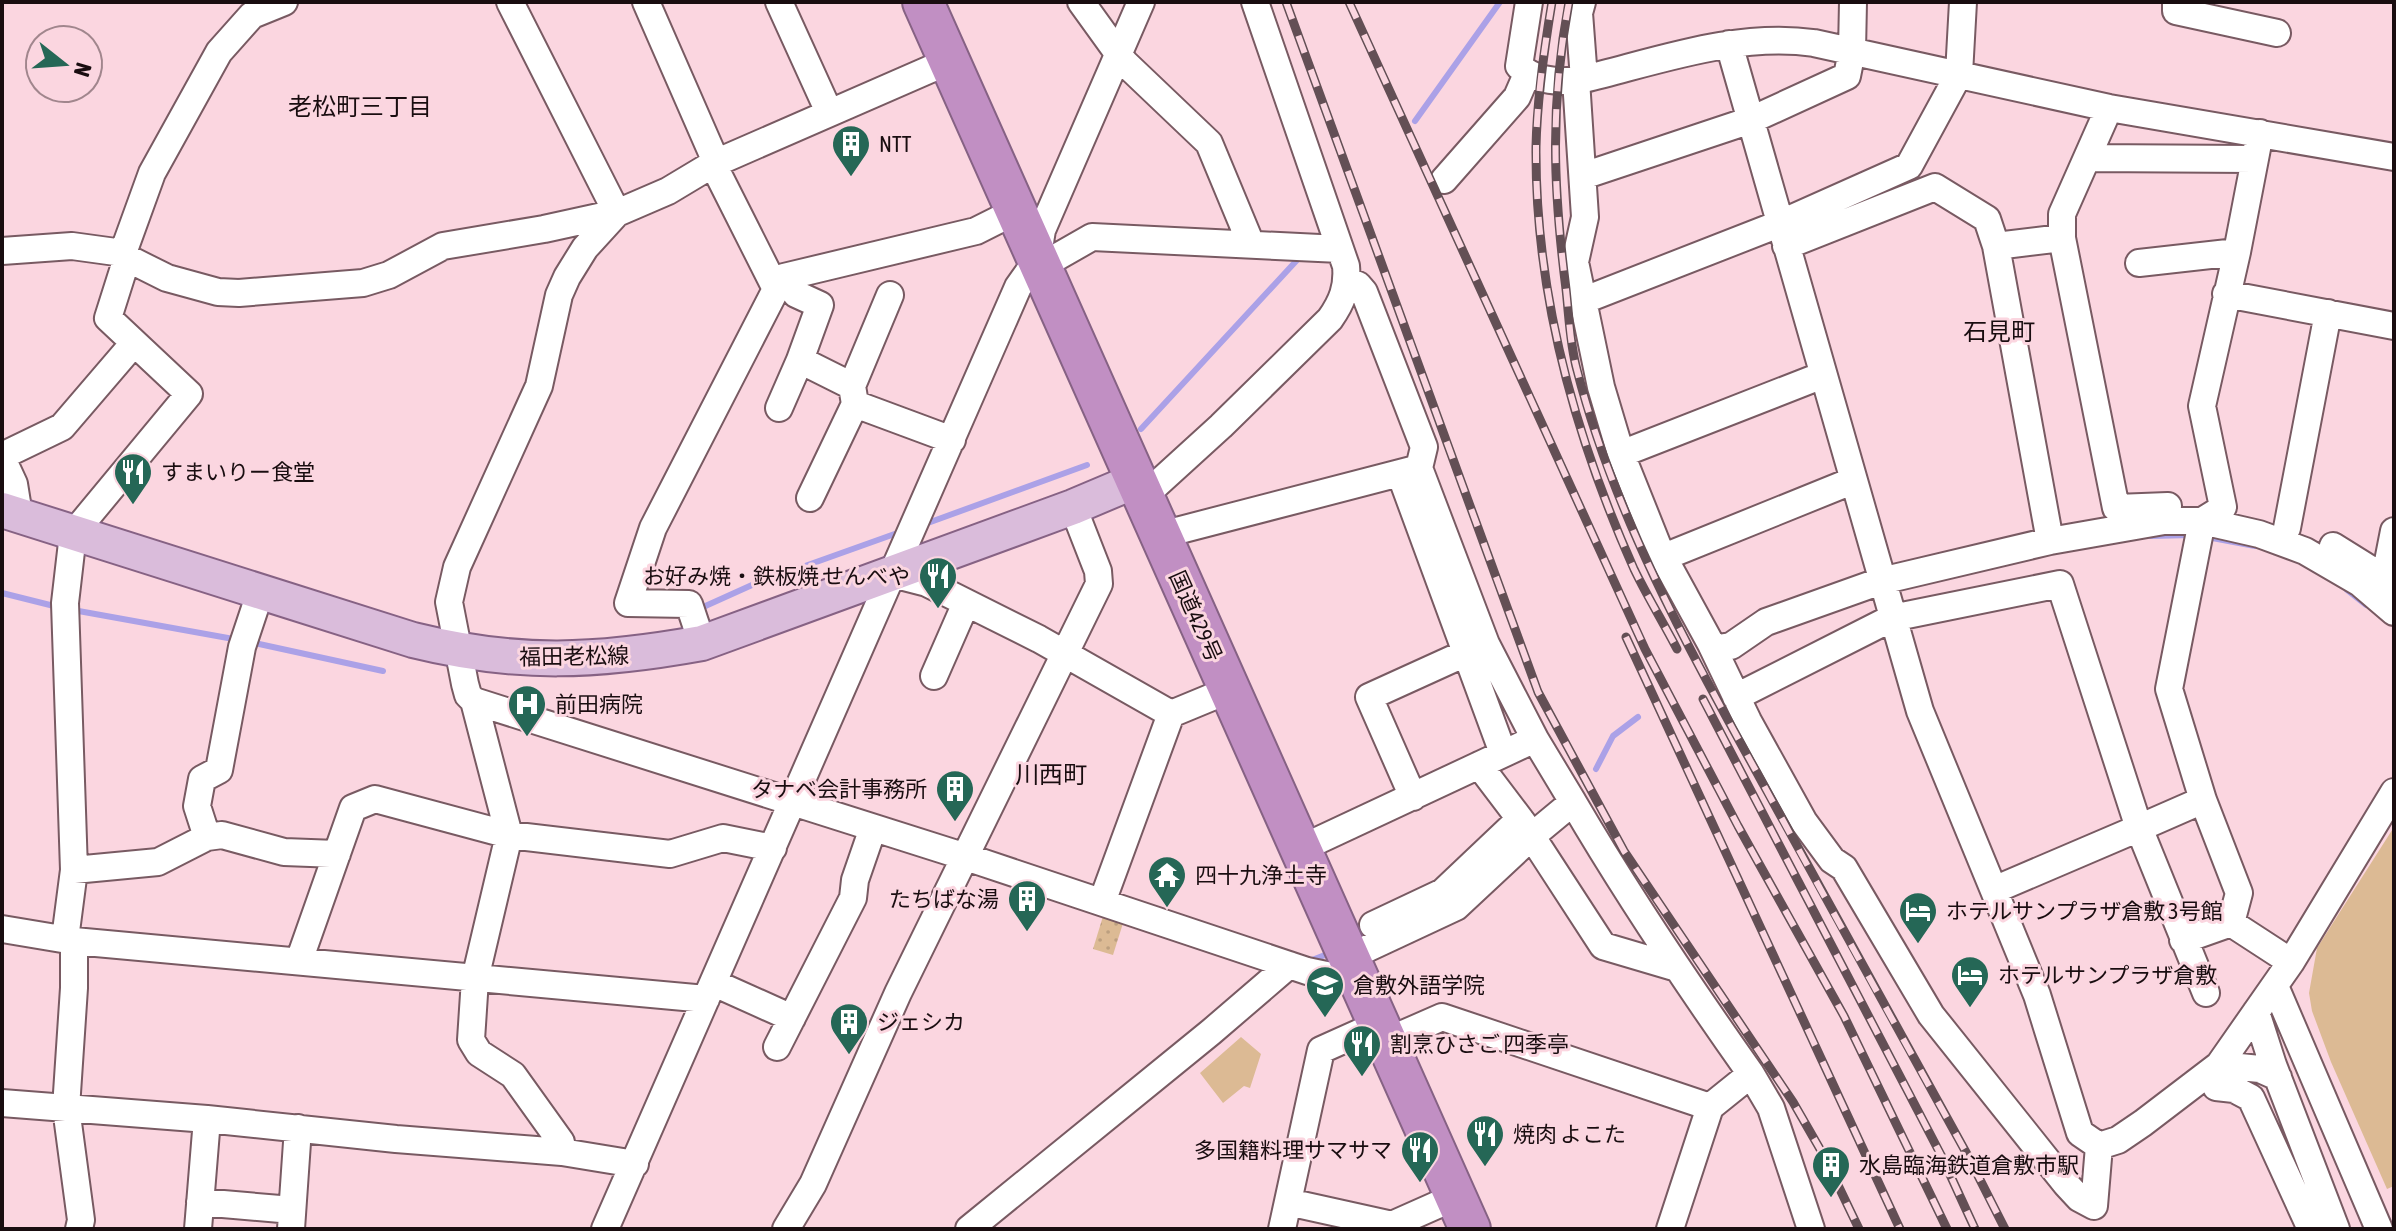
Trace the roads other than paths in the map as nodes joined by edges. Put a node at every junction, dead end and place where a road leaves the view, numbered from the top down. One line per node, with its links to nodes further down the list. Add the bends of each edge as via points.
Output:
1 (284, 2): 41 (street, via 252,15 219,52 152,173)
2 (510, 2): 33 (street)
3 (646, 2): 29 (street)
4 (779, 2): 23 (street)
5 (923, 2): 18 (highway, 国道429号)
6 (1081, 2): 17 (street)
7 (1141, 2): 17 (street)
8 (1255, 2): 38 (street)
9 (1529, 2): 19 (street, via 1519,66)
10 (1582, 2): 21 (street)
11 (1853, 2): 16 (street)
12 (1963, 2): 20 (street)
13 (2176, 2): 14 (street, via 2176,11)
14 (2277, 33)
15 (1729, 44): 16 (street, via 1784,38); 21 (street); 24 (street)
16 (1852, 51): 20 (street); 24 (street, via 1847,76)
17 (1119, 55): 36 (street, via 1209,143); 42 (street, via 1042,230)
18 (949, 61): 23 (street); 32 (highway, 国道429号)
19 (1527, 74): 21 (street, via 1565,82); 31 (street, via 1517,97)
20 (1959, 74): 22 (street); 34 (street, via 1909,166)
21 (1580, 79): 30 (street, via 1573,119)
22 (2109, 108): 25 (street); 27 (street)
23 (829, 112): 29 (street)
24 (1751, 120): 30 (street); 34 (street)
25 (2260, 133): 26 (street); 28 (street)
26 (2394, 157)
27 (2087, 158): 28 (street); 35 (street, via 2062,214)
28 (2254, 159): 40 (street)
29 (714, 163): 33 (street); 45 (street)
30 (1583, 176): 48 (street, via 1585,217 1575,262)
31 (1444, 180)
32 (1016, 211): 42 (highway, 国道429号); 45 (street, via 976,231 784,277)
33 (617, 213): 41 (street, via 443,246 363,283 218,292 167,278); 82 (street, via 567,277 539,386 457,567 449,602)
34 (1782, 235): 37 (street, via 1935,187 1987,219); 48 (street); 53 (street)
35 (2062, 238): 37 (street); 65 (street, via 2116,508 2162,506)
36 (1251, 244): 38 (street); 42 (street, via 1092,237 1057,257)
37 (1996, 246): 70 (street)
38 (1340, 249): 44 (street)
39 (2, 251): 41 (street, via 72,246)
40 (2237, 252): 43 (street); 46 (street)
41 (125, 256): 51 (street, via 108,318)
42 (1037, 260): 56 (street, via 1018,287); 61 (highway, 国道429号)
43 (2139, 263)
44 (1347, 281): 59 (street, via 1364,292 1424,447); 61 (street, via 1330,319 1221,426)
45 (786, 292): 52 (street, via 820,305); 79 (street, via 653,528 628,603 689,604)
46 (2226, 294): 49 (street); 65 (street, via 2202,406)
47 (890, 295): 54 (street)
48 (1582, 301): 57 (street)
49 (2328, 313): 50 (street); 66 (street)
50 (2394, 326)
51 (134, 343): 58 (street, via 62,427); 68 (street, via 189,394)
52 (800, 360): 54 (street); 55 (street)
53 (1823, 375): 57 (street); 60 (street)
54 (854, 395): 56 (street); 62 (street)
55 (779, 408)
56 (952, 440): 72 (street)
57 (1621, 454): 71 (street)
58 (2, 457): 64 (street, via 14,484)
59 (1410, 470): 69 (street); 81 (street)
60 (1852, 481): 71 (street); 73 (street)
61 (1140, 488): 63 (main road, 福田老松線); 69 (highway, 国道429号)
62 (810, 498)
63 (1073, 507): 72 (main road, 福田老松線); 83 (street, via 1099,584)
64 (10, 512): 68 (main road, 福田老松線)
65 (2206, 525): 66 (street); 70 (street, via 2164,521); 77 (street, via 2259,534 2305,551 2360,583); 94 (street, via 2169,689)
66 (2287, 528): 74 (street, via 2329,544)
67 (2394, 531): 74 (street)
68 (73, 534): 75 (main road, 福田老松線); 106 (street, via 65,608)
69 (1161, 535): 85 (highway, 国道429号)
70 (2050, 541): 73 (street)
71 (1664, 557): 80 (street)
72 (892, 574): 76 (street, via 927,583); 79 (main road, 福田老松線); 95 (street)
73 (1881, 581): 78 (street); 80 (street, via 1766,622 1731,646)
74 (2390, 581)
75 (260, 593): 82 (main road, 福田老松線); 101 (street, via 244,642 219,770 202,779 199,792 197,806)
76 (966, 603): 83 (street); 84 (street)
77 (2394, 612)
78 (1892, 618): 86 (street); 99 (street, via 2060,584); 107 (street, via 1920,711)
79 (702, 643): 82 (main road, 福田老松線, via 639,655 559,660)
80 (1711, 644): 86 (street)
81 (1476, 648): 89 (street); 90 (street); 93 (street, via 1369,697)
82 (458, 651): 87 (street)
83 (1066, 654): 88 (street); 105 (street)
84 (934, 676)
85 (1229, 690): 88 (street); 103 (highway, 国道429号)
86 (1736, 697): 141 (street, via 1804,822 1844,868 1931,1015)
87 (474, 701): 95 (street); 100 (street)
88 (1171, 714): 108 (street)
89 (1535, 739): 90 (street); 96 (street)
90 (1503, 753): 91 (street)
91 (1479, 765): 93 (street); 97 (street)
92 (2394, 792): 115 (street)
93 (1413, 797): 103 (street)
94 (2203, 800): 99 (street); 109 (street, via 2239,893)
95 (792, 802): 98 (street); 102 (street)
96 (1573, 802): 97 (street); 117 (street)
97 (1526, 827): 113 (street, via 1443,892); 113 (street, via 1456,907); 117 (street, via 1603,946)
98 (873, 828): 105 (street); 123 (street, via 853,898)
99 (2139, 828): 107 (street); 112 (street)
100 (509, 835): 102 (street, via 670,854 723,838); 104 (street, via 375,799 353,808); 118 (street)
101 (207, 837): 104 (street, via 222,835 284,852); 106 (street, via 158,862)
102 (773, 848): 120 (street)
103 (1302, 848): 113 (highway, 国道429号)
104 (337, 854): 114 (street)
105 (966, 857): 108 (street); 147 (street, via 813,1184)
106 (74, 870): 111 (street)
107 (1994, 890): 134 (street, via 2037,995 2080,1133)
108 (1102, 902): 116 (street)
109 (2231, 923): 112 (street); 115 (street)
110 (2, 929): 111 (street)
111 (69, 940): 114 (street); 131 (street, via 74,988)
112 (2183, 940): 121 (street)
113 (1353, 948): 116 (street, via 1340,975); 124 (highway, 国道429号)
114 (299, 961): 118 (street)
115 (2291, 962): 119 (street)
116 (1296, 967): 148 (street, via 1211,1032 1110,1123)
117 (1674, 967): 126 (street)
118 (475, 979): 120 (street); 135 (street, via 471,1040 479,1053 513,1075 561,1142)
119 (2275, 986): 122 (street); 154 (street)
120 (710, 991): 123 (street); 136 (street)
121 (2206, 993)
122 (2256, 1012): 127 (street); 128 (street)
123 (792, 1018): 125 (street)
124 (1383, 1032): 130 (street, via 1442,1017); 138 (street, via 1321,1050); 139 (highway, 国道429号)
125 (777, 1047)
126 (1751, 1074): 130 (street); 140 (street, via 1771,1108)
127 (2218, 1076): 128 (street, via 2260,1069); 134 (street, via 2118,1140); 152 (street, via 2251,1098)
128 (2278, 1077): 153 (street)
129 (2, 1103): 131 (street)
130 (1710, 1107): 150 (street)
131 (66, 1108): 132 (street); 144 (street)
132 (207, 1119): 133 (street); 137 (street)
133 (298, 1128): 135 (street); 142 (street)
134 (2099, 1146): 141 (street)
135 (562, 1152): 136 (street)
136 (635, 1164): 146 (street)
137 (200, 1202): 142 (street); 145 (street)
138 (1288, 1202): 143 (street); 149 (street)
139 (1463, 1213): 143 (street)
140 (1807, 1216): 151 (street, via 1797,1209)
141 (2094, 1218)
142 (292, 1220)
143 (1392, 1227)
144 (79, 1229)
145 (198, 1229)
146 (605, 1229)
147 (786, 1229)
148 (969, 1229)
149 (1282, 1229)
150 (1670, 1229)
151 (1790, 1229)
152 (2311, 1229)
153 (2336, 1229)
154 (2379, 1229)

